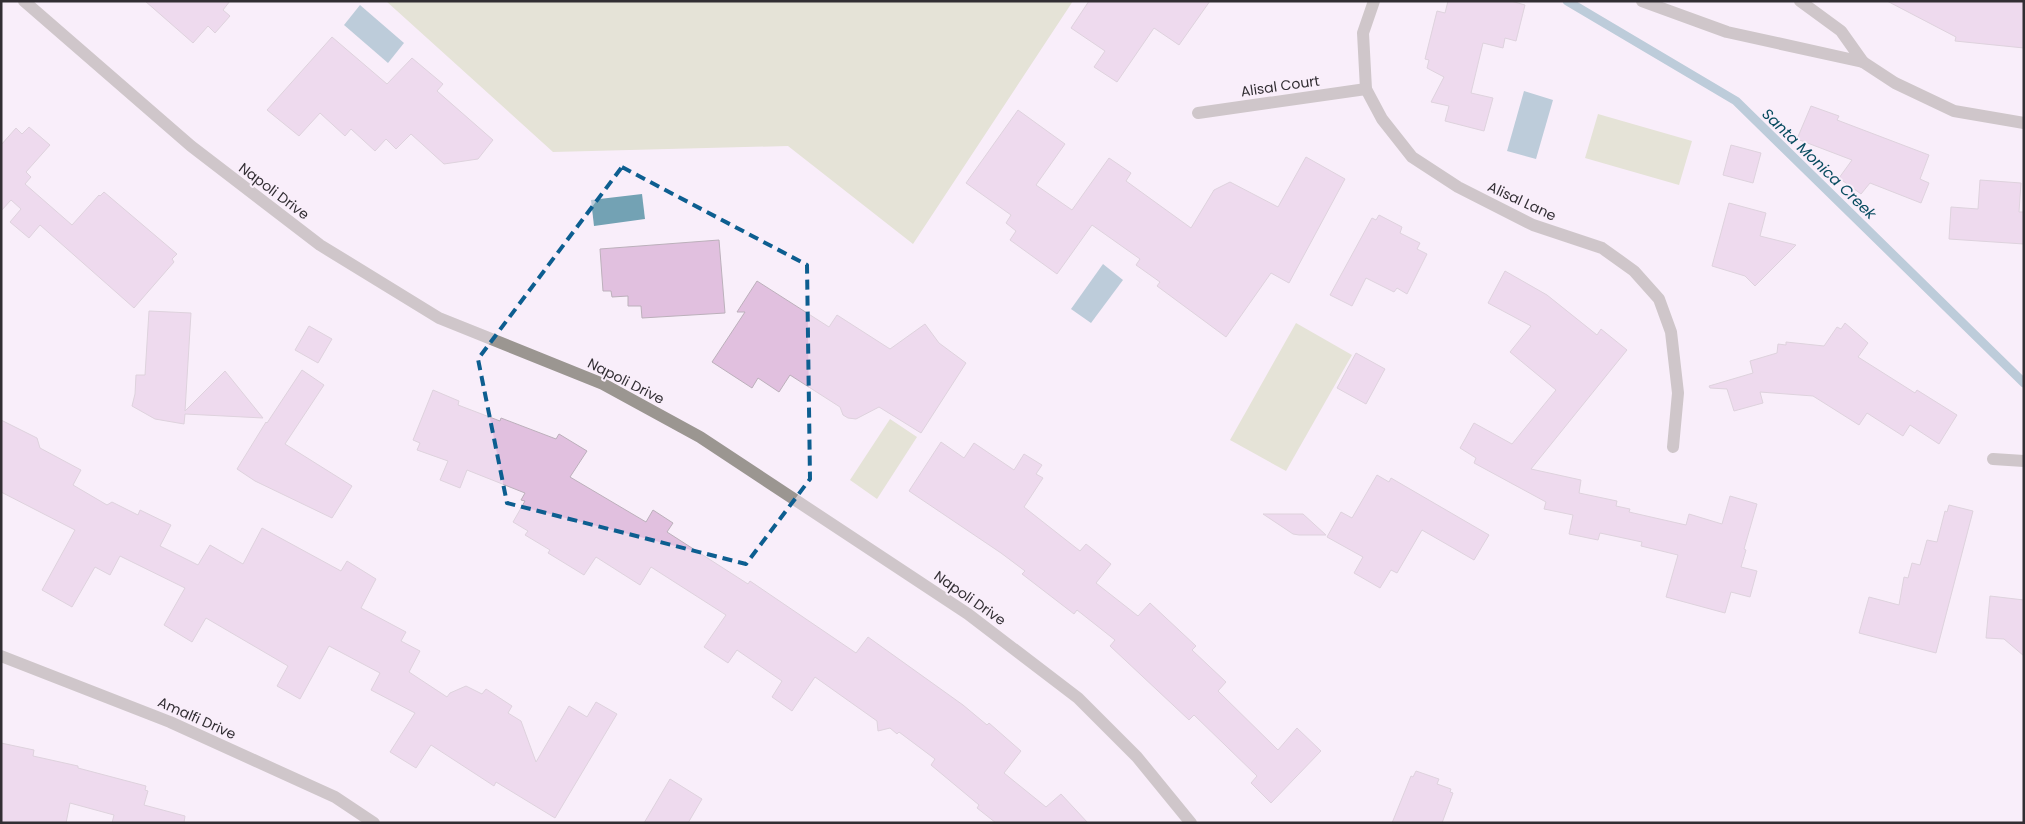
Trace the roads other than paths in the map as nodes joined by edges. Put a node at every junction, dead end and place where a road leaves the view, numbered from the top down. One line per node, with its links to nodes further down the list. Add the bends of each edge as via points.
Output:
1 (24, 1): 14 (street, Napoli Drive, via 191,146 320,245 439,318 603,384 700,437 968,614 1078,698 1137,757)
2 (1374, 1): 6 (street, Alisal Lane, via 1363,33)
3 (1642, 1): 5 (street, via 1728,32)
4 (1800, 1): 5 (street, via 1841,31)
5 (1863, 62): 8 (street, via 1895,83 1954,111)
6 (1366, 89): 7 (street, Alisal Court); 9 (street, Alisal Lane, via 1382,119 1412,157 1458,187 1533,225 1602,248 1640,278 1658,300 1671,332 1678,393)
7 (1198, 113)
8 (2024, 123)
9 (1672, 447)
10 (1993, 459): 11 (street)
11 (2024, 461)
12 (1, 656): 13 (street, Amalfi Drive, via 170,722 335,797)
13 (374, 823)
14 (1190, 823)

